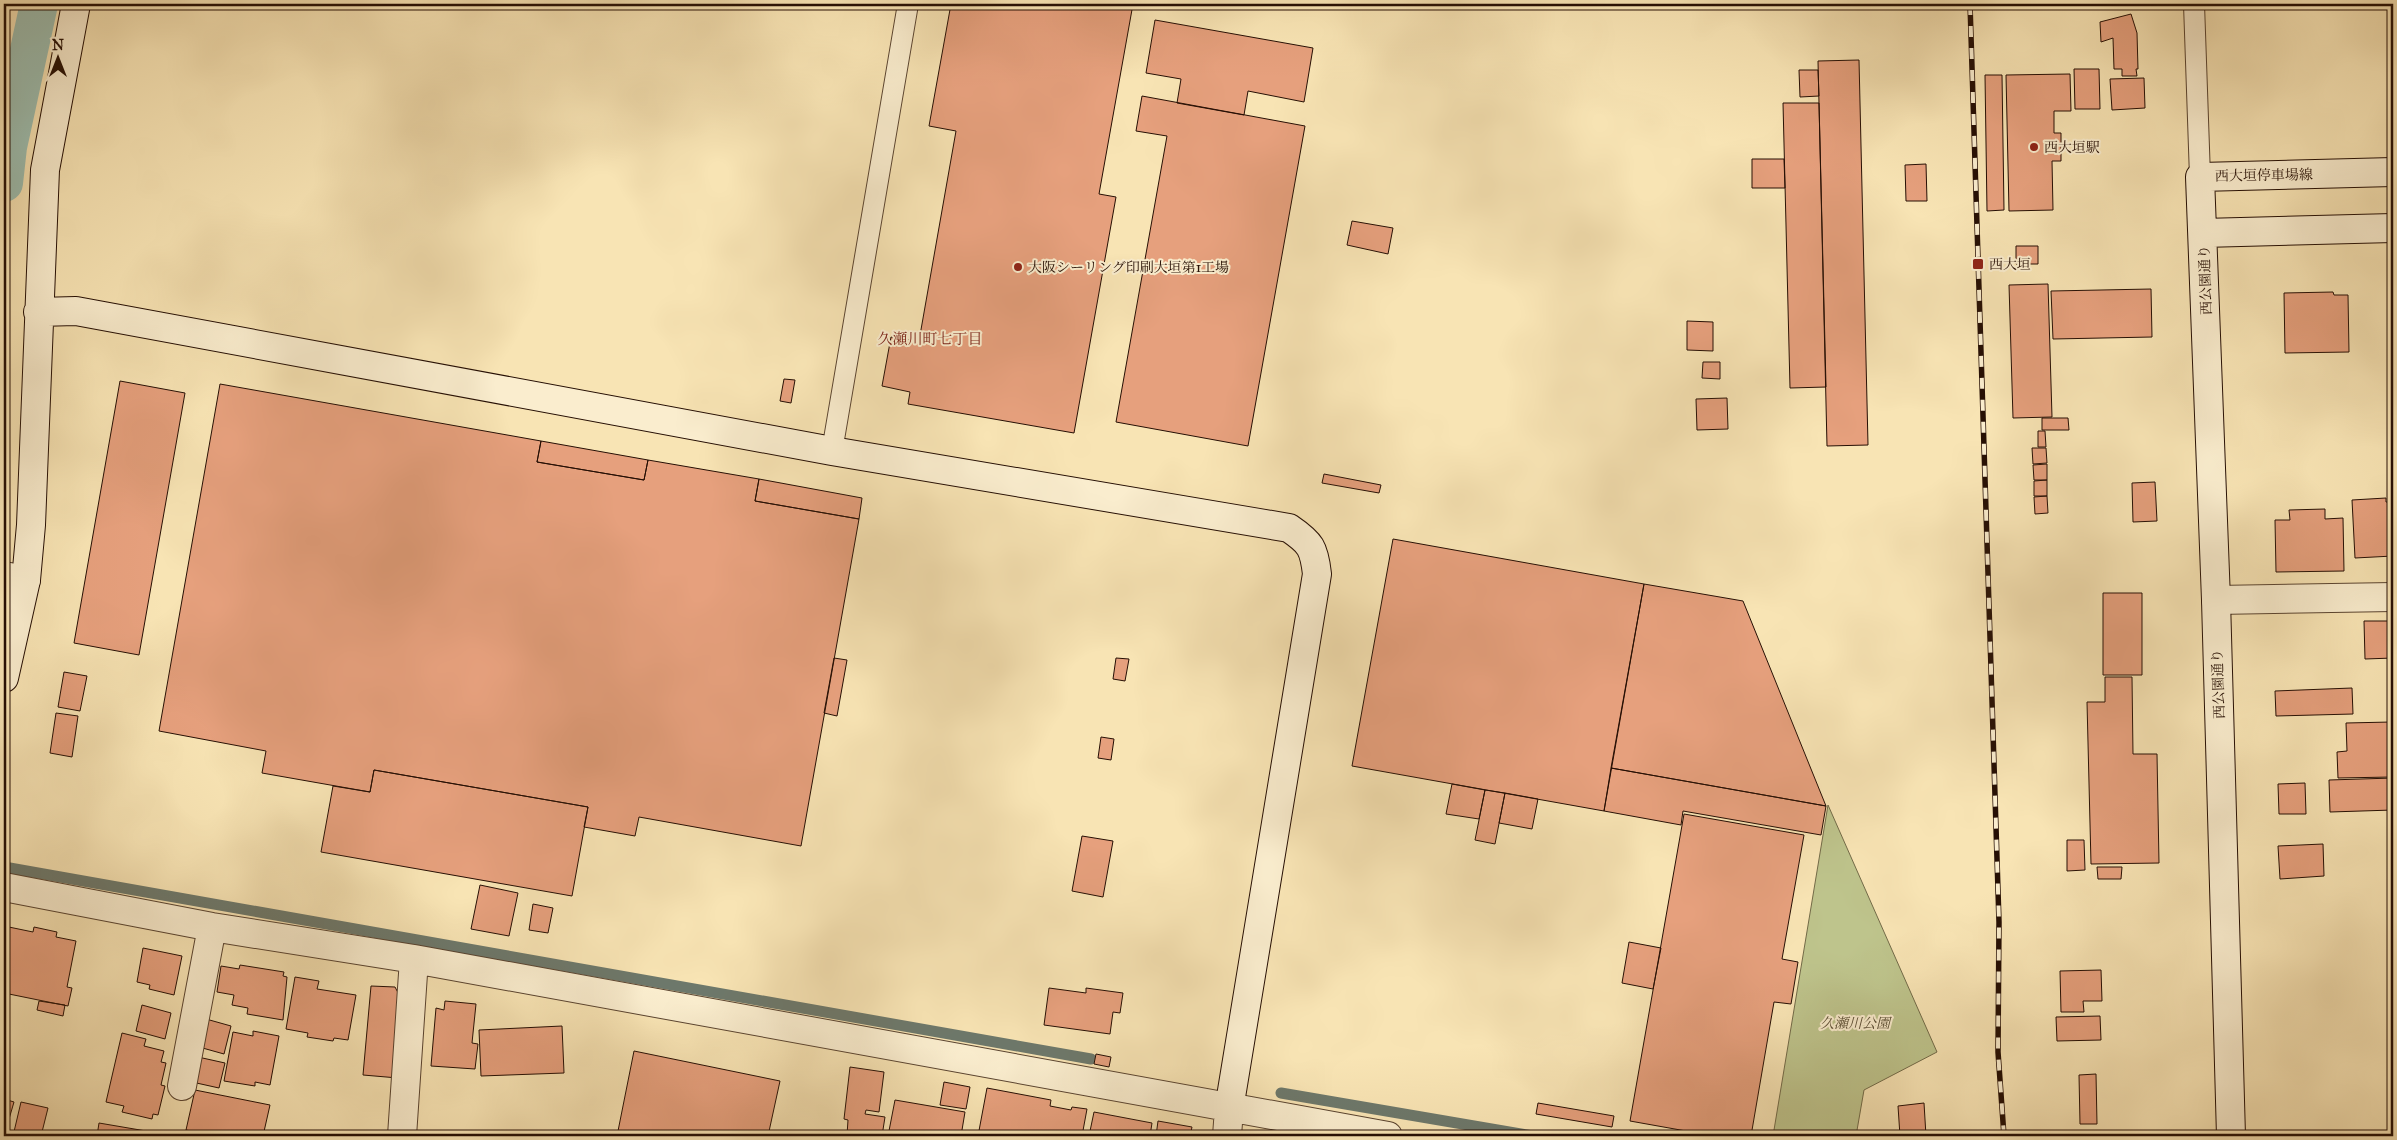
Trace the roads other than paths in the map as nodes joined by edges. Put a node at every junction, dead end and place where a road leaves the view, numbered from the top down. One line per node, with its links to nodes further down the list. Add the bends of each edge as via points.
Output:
1 (76, 4): 8 (street, via 44,170)
2 (908, 4): 9 (lane)
3 (2194, 4): 5 (lane)
4 (2393, 172): 5 (street, 西大垣停車場線)
5 (2200, 177): 7 (street, 西大垣停車場線)
6 (2393, 228): 7 (street)
7 (2203, 233): 12 (street, 西公園通り)
8 (38, 312): 9 (street, via 76,311); 10 (street, via 31,525)
9 (832, 451): 18 (street, via 1289,528 1313,550 1317,574)
10 (13, 578): 13 (street)
11 (2393, 597): 12 (street)
12 (2216, 600): 22 (street, 西公園通り)
13 (4, 678)
14 (4, 887): 15 (street)
15 (212, 927): 16 (street); 17 (street)
16 (414, 959): 18 (street); 19 (street)
17 (182, 1086)
18 (1229, 1109): 20 (street); 21 (street)
19 (402, 1136)
20 (1227, 1136)
21 (1388, 1136)
22 (2230, 1136)

